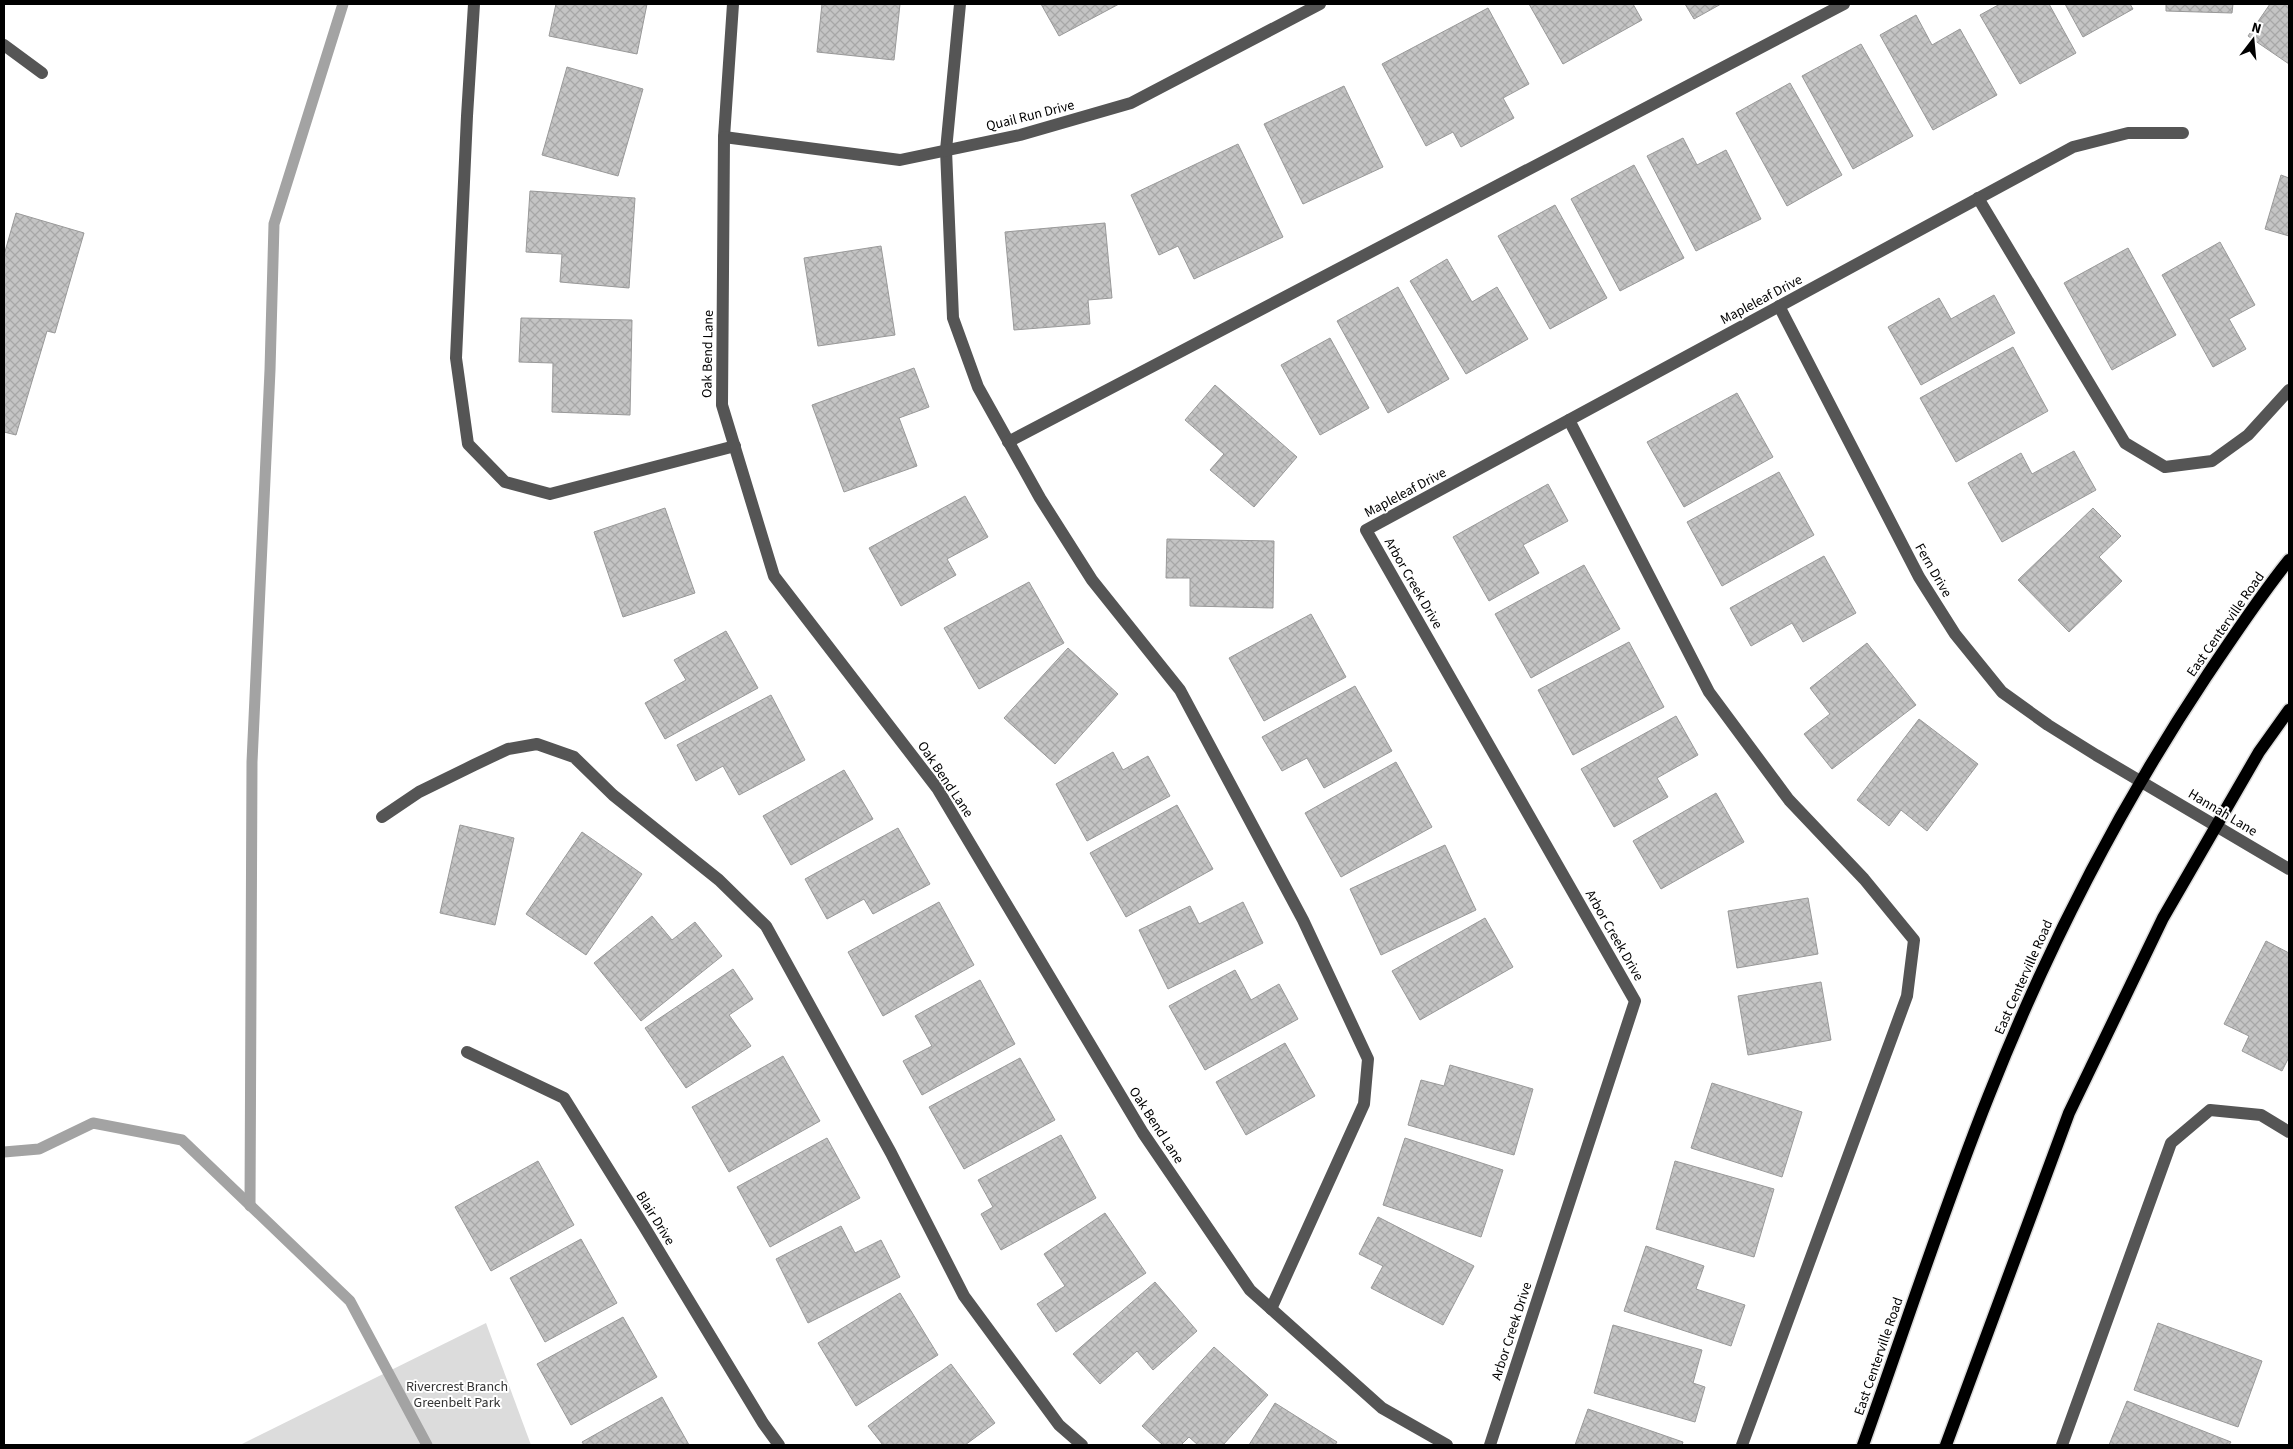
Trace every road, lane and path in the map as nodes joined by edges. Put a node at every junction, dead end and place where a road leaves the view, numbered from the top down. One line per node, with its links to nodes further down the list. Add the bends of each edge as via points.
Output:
1 (474, 4): 16 (street, via 456,358 468,444 505,482 550,494)
2 (733, 4): 9 (street, Oak Bend Lane)
3 (960, 4): 10 (street)
4 (1320, 4): 10 (street, Quail Run Drive, via 1131,103 1020,135)
5 (1844, 4): 15 (street)
6 (4, 45): 7 (street)
7 (42, 73)
8 (2183, 133): 11 (street, Mapleleaf Drive, via 2128,133 2073,147)
9 (724, 137): 10 (street, Quail Run Drive, via 900,160); 16 (street, Oak Bend Lane, via 722,405)
10 (946, 150): 15 (street, via 953,318 978,387)
11 (1978, 198): 12 (street, Mapleleaf Drive); 13 (street, via 2125,443 2166,467 2212,461 2248,435)
12 (1779, 306): 14 (street, Mapleleaf Drive); 20 (street, Fern Drive, via 1919,577 1955,634 2002,692 2056,730)
13 (2289, 390)
14 (1569, 420): 17 (street, Mapleleaf Drive); 31 (street, via 1709,692 1789,800 1864,880 1914,940 1907,996)
15 (1008, 442): 26 (street, via 1092,580 1180,690 1303,920 1368,1059 1364,1104)
16 (734, 446): 26 (street, Oak Bend Lane, via 774,576 937,788 1143,1133 1250,1290)
17 (1366, 530): 30 (street, Arbor Creek Drive, via 1635,1001)
18 (2289, 560): 20 (main road, East Centerville Road, via 2260,596 2170,730)
19 (2289, 710): 22 (main road, via 2259,752)
20 (2142, 780): 22 (street, Hannah Lane); 32 (main road, East Centerville Road, via 2070,910 2036,981 1951,1192)
21 (382, 817): 28 (street, via 419,792 474,765 508,749 537,744 574,757 613,795 719,880 766,926 964,1296 1059,1424)
22 (2215, 825): 23 (street, Hannah Lane); 33 (main road, via 2163,918 2069,1113)
23 (2289, 868)
24 (467, 1052): 27 (street, Blair Drive, via 564,1098)
25 (2289, 1132): 34 (street, via 2261,1115 2210,1110 2171,1143)
26 (1271, 1309): 29 (street, Oak Bend Lane, via 1382,1408)
27 (779, 1445)
28 (1082, 1445)
29 (1447, 1445)
30 (1490, 1445)
31 (1742, 1445)
32 (1863, 1445)
33 (1946, 1445)
34 (2062, 1445)

